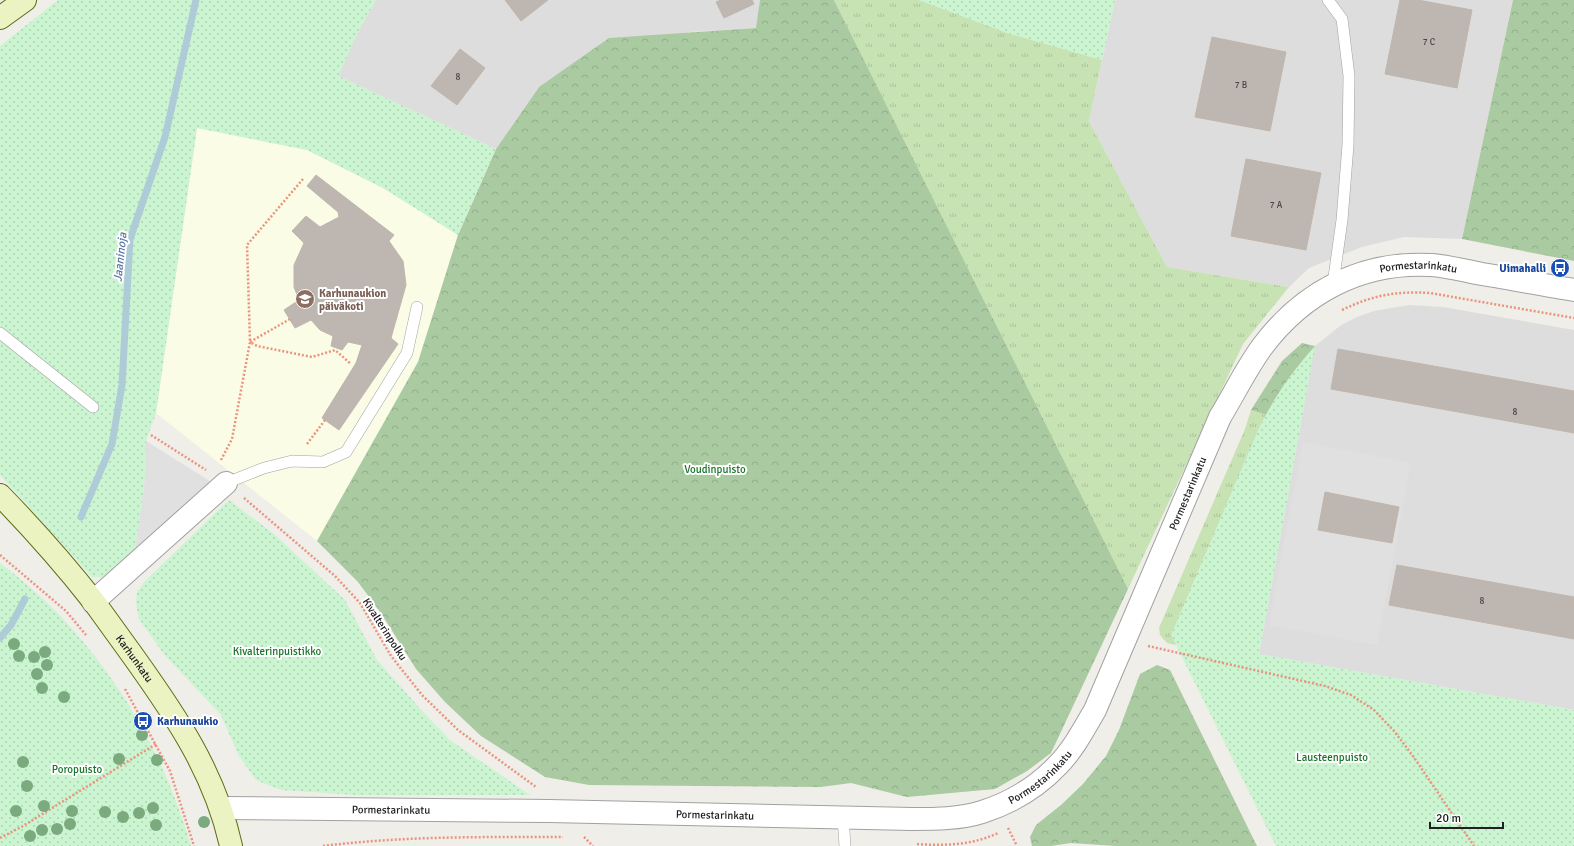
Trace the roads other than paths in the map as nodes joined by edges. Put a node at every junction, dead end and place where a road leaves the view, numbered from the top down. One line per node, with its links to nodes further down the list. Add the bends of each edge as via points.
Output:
1 (26, 0): 3 (street)
2 (1328, 0): 4 (lane, via 1342,19 1349,76 1348,145)
3 (0, 18)
4 (1334, 284): 5 (street, Pormestarinkatu, via 1375,269 1432,265); 13 (street, Pormestarinkatu, via 1313,297 1288,318 1262,347 1244,375 1220,417 1095,710 1058,765 1024,793 982,812 936,819)
5 (1574, 290)
6 (417, 307): 9 (lane, via 407,352 346,452 323,462 292,461 264,468)
7 (0, 333): 8 (lane)
8 (93, 407)
9 (227, 484): 11 (street)
10 (1, 503): 11 (street, Karhunkatu, via 45,544)
11 (94, 602): 12 (street, Karhunkatu, via 173,714 200,759)
12 (221, 808): 13 (street, Pormestarinkatu); 14 (street, Karhunkatu)
13 (843, 816): 15 (lane)
14 (231, 846)
15 (845, 846)

